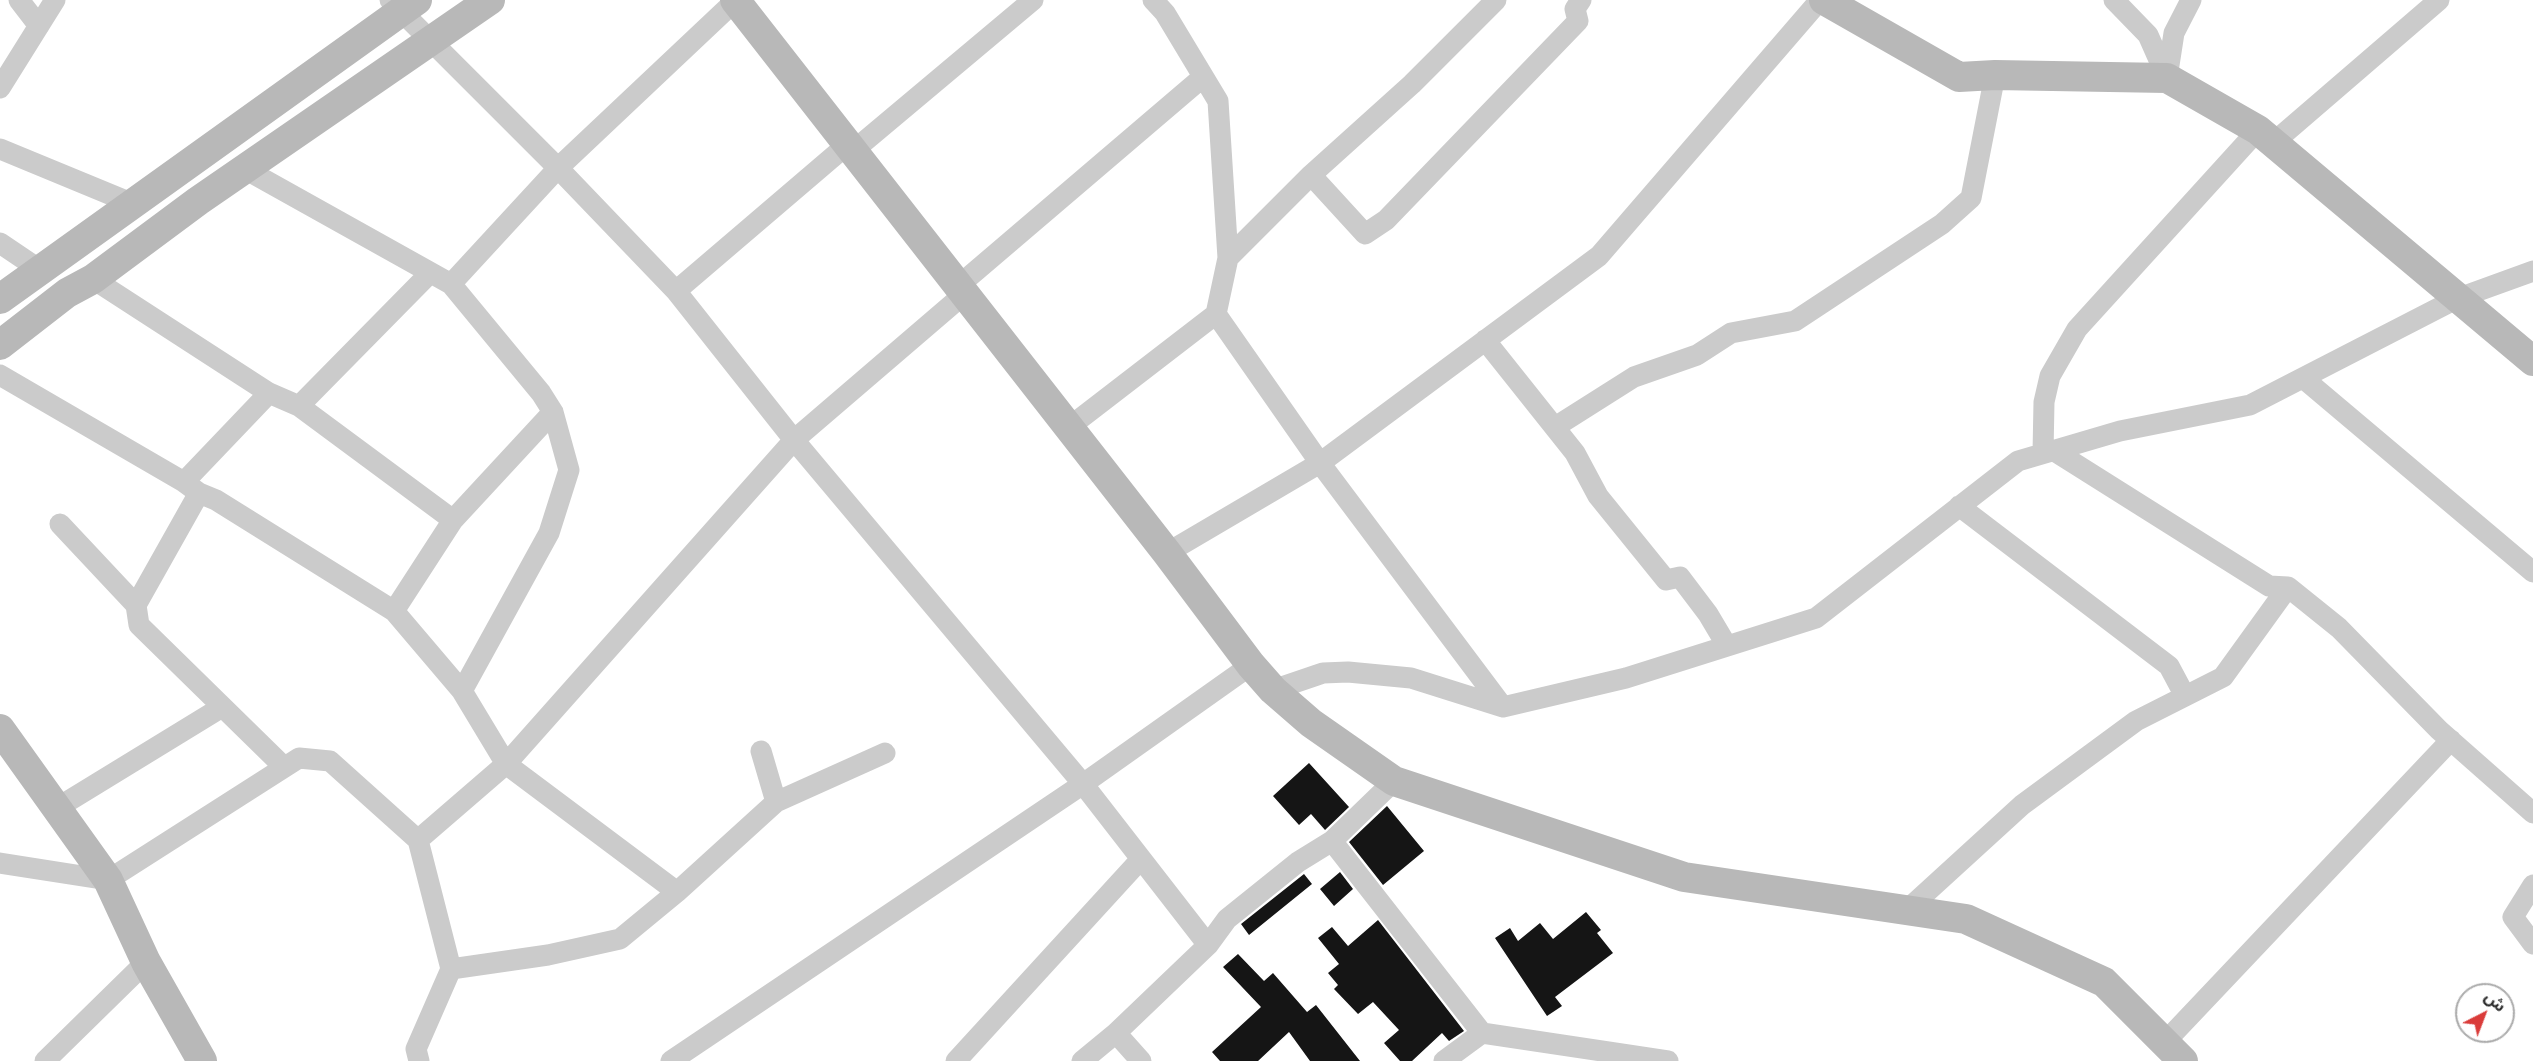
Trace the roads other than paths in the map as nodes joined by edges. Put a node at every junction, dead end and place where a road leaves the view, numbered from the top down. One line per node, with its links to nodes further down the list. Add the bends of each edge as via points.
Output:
1 (19, 0): 14 (street)
2 (55, 0): 14 (street)
3 (490, 0): 15 (street)
4 (736, 0): 21 (street); 23 (street)
5 (1033, 0): 21 (street)
6 (1153, 0): 17 (street)
7 (1496, 0): 25 (street, via 1412,84)
8 (1581, 0): 25 (street, via 1575,9 1578,21 1394,212 1365,234)
9 (1822, 0): 16 (street, via 1959,77); 39 (street, via 1599,256)
10 (2114, 0): 18 (street, via 2148,35)
11 (2191, 0): 18 (street, via 2174,33)
12 (2439, 0): 20 (street)
13 (403, 4): 15 (street); 26 (street)
14 (39, 26): 19 (street)
15 (429, 40): 23 (street); 24 (street)
16 (1995, 75): 18 (street); 48 (street, via 1971,198 1942,224 1795,321 1731,333 1697,355 1634,377)
17 (1203, 77): 28 (street, via 1218,101); 35 (street)
18 (2167, 78): 20 (street)
19 (0, 88)
20 (2265, 136): 37 (street); 50 (street, via 2076,329 2050,376 2044,402)
21 (850, 148): 34 (street); 35 (street)
22 (0, 149): 26 (street)
23 (558, 168): 33 (street); 34 (street)
24 (245, 169): 31 (street); 32 (street)
25 (1311, 175): 28 (street)
26 (131, 203): 29 (street)
27 (0, 243): 29 (street)
28 (1228, 258): 38 (street)
29 (40, 270): 36 (street)
30 (2533, 271): 37 (street)
31 (430, 273): 33 (street); 45 (street)
32 (93, 279): 40 (street, via 67,293); 44 (street)
33 (451, 284): 46 (street)
34 (676, 291): 49 (street)
35 (960, 291): 47 (street); 49 (street)
36 (0, 299)
37 (2456, 299): 41 (street); 43 (street)
38 (1216, 314): 47 (street); 51 (street)
39 (1485, 340): 48 (street); 51 (street)
40 (0, 345)
41 (2533, 362)
42 (0, 375): 52 (street)
43 (2303, 378): 50 (street, via 2250,405 2120,431); 57 (street)
44 (269, 393): 45 (street); 52 (street)
45 (299, 406): 54 (street)
46 (553, 412): 54 (street); 63 (street, via 569,470 549,533)
47 (1068, 428): 56 (street)
48 (1555, 428): 61 (street, via 1575,453 1598,496 1666,580 1680,577)
49 (794, 440): 72 (street); 75 (street)
50 (2048, 452): 53 (street, via 2018,460); 58 (street, via 2269,586)
51 (1320, 463): 56 (street); 67 (street)
52 (192, 488): 59 (street); 60 (street)
53 (1959, 506): 61 (street, via 1816,618); 65 (street, via 2169,666)
54 (453, 520): 60 (street)
55 (60, 524): 59 (street)
56 (1167, 553): 62 (street)
57 (2533, 572)
58 (2288, 587): 65 (street, via 2223,677); 69 (street, via 2339,628)
59 (136, 605): 66 (street, via 139,625)
60 (394, 611): 63 (street)
61 (1727, 646): 67 (street, via 1626,678)
62 (1251, 665): 64 (street); 75 (street)
63 (462, 690): 72 (street)
64 (1273, 690): 67 (street, via 1323,673 1348,672 1411,678); 74 (street, via 1311,723)
65 (2185, 696): 86 (street, via 2136,721 2022,805)
66 (222, 707): 73 (street); 77 (street)
67 (1503, 707)
68 (0, 730): 77 (street)
69 (2451, 740): 78 (street); 93 (street)
70 (761, 751): 76 (street)
71 (885, 753): 76 (street)
72 (506, 764): 79 (street); 85 (street)
73 (284, 767): 79 (street, via 299,758 330,761); 83 (street)
74 (1394, 781): 80 (street); 86 (street, via 1684,877)
75 (1083, 784): 81 (street); 97 (street)
76 (776, 802): 85 (street)
77 (57, 808): 83 (street)
78 (2533, 813)
79 (418, 840): 90 (street)
80 (1332, 841): 88 (street, via 1298,862 1227,919); 92 (street)
81 (1141, 859): 88 (street); 98 (street)
82 (0, 863): 83 (street)
83 (108, 880): 89 (street)
84 (2533, 885): 87 (street, via 2513,917)
85 (677, 892): 90 (street, via 620,939 548,955)
86 (1906, 910): 93 (street, via 1966,920 2104,982)
87 (2533, 944)
88 (1208, 945): 91 (street)
89 (147, 962): 94 (street); 95 (street)
90 (450, 969): 96 (street, via 416,1049)
91 (1116, 1033): 99 (street); 100 (street)
92 (1482, 1033): 101 (street); 102 (street)
93 (2174, 1052)
94 (45, 1061)
95 (202, 1061)
96 (419, 1061)
97 (670, 1061)
98 (956, 1061)
99 (1082, 1061)
100 (1141, 1061)
101 (1444, 1061)
102 (1668, 1061)

